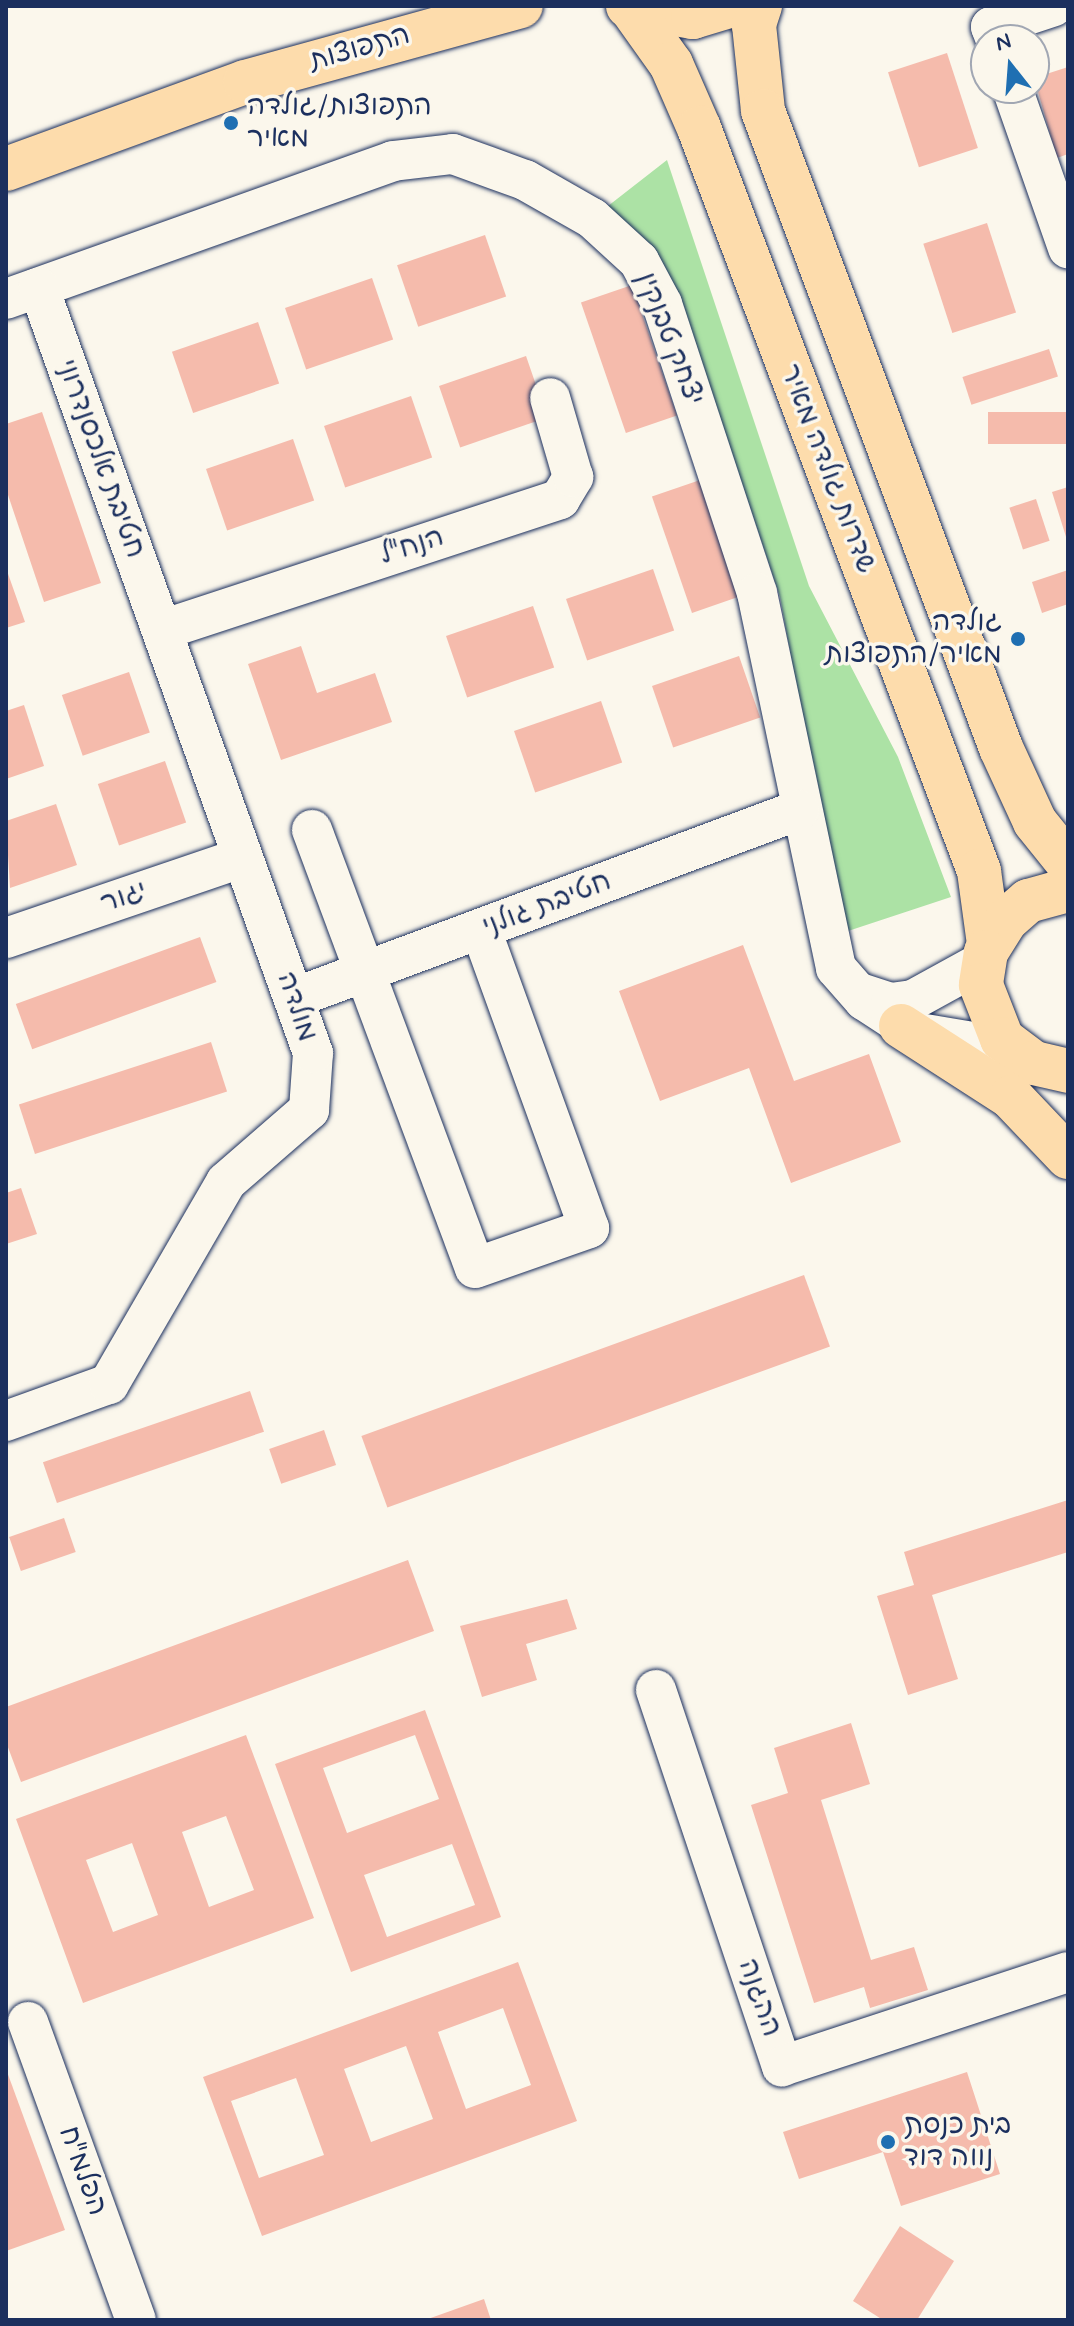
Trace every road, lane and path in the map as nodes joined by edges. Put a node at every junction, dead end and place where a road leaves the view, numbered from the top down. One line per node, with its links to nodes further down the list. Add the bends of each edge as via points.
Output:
1 (413, 6): 8 (main road, התפוצות)
2 (521, 6): 8 (main road, התפוצות)
3 (729, 6): 6 (main road, via 693,17)
4 (760, 6): 18 (main road, via 754,25 763,111 1001,748 1035,822)
5 (1054, 6): 7 (street)
6 (630, 7): 22 (main road, שדרות גולדה מאיר, via 671,64 699,128 972,851)
7 (1015, 24)
8 (245, 82): 10 (main road, התפוצות)
9 (1018, 104): 11 (street)
10 (6, 169)
11 (1068, 248)
12 (22, 294): 14 (street, חטיבת אלכסנדרוני); 15 (street, יצחק טבנקין, via 393,161 453,154 525,180 592,218 639,261 662,304 757,593)
13 (550, 398): 14 (street, הנח"ל, via 573,477 560,499)
14 (162, 630): 17 (street, מולדה)
15 (799, 810): 20 (street, חטיבת גולני); 24 (street, יצחק טבנקין, via 826,946)
16 (312, 830): 23 (street)
17 (241, 858): 21 (street, יגור); 25 (street, מולדה)
18 (1068, 863)
19 (1068, 890): 22 (main road, via 1028,901)
20 (481, 930): 23 (street, חטיבת גולני); 23 (street, via 589,1228 475,1268)
21 (6, 938)
22 (986, 952): 24 (street, via 913,1000 880,1001); 27 (main road, שדרות גולדה מאיר, via 986,1009)
23 (366, 970): 25 (street, חטיבת גולני)
24 (851, 987): 26 (street, יצחק טבנקין)
25 (294, 998): 30 (street, מולדה, via 313,1053 309,1110 226,1182 109,1384)
26 (901, 1026): 27 (street, יצחק טבנקין, via 943,1041); 29 (main road, via 1011,1097)
27 (1038, 1061): 28 (main road)
28 (1068, 1134)
29 (1068, 1157)
30 (6, 1421)
31 (656, 1690): 32 (street, ההגנה, via 782,2066)
32 (1068, 1972)
33 (28, 2022): 34 (street, הפלמ"ח)
34 (136, 2320)

